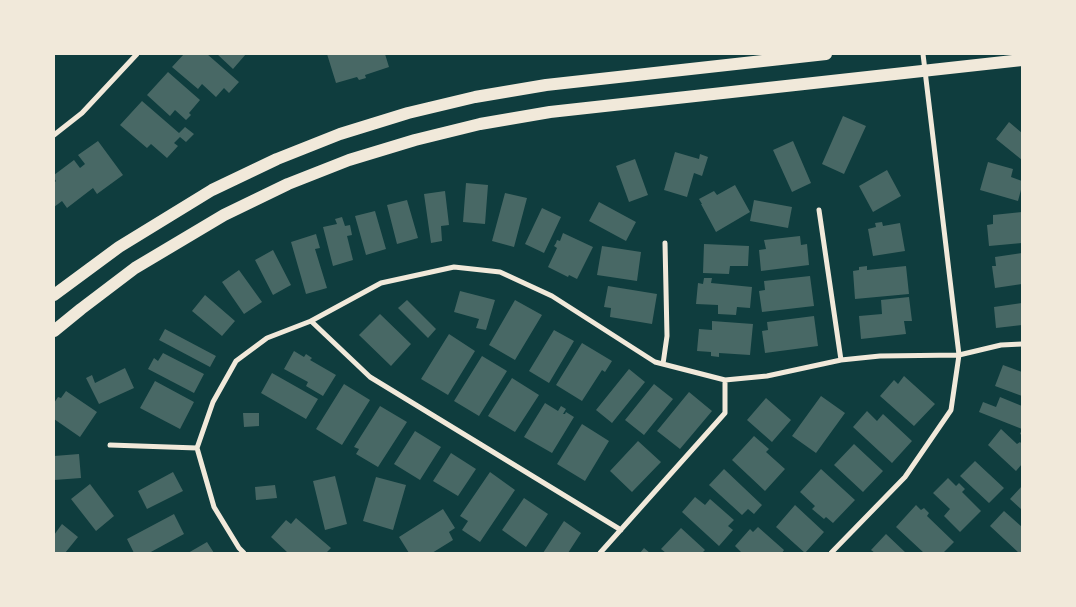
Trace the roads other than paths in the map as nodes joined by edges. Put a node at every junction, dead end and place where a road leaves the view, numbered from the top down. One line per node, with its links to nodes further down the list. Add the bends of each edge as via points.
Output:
1 (137, 54): 6 (street, via 82,113)
2 (826, 54): 9 (main road, via 546,85 475,97 340,134 212,190 119,247)
3 (923, 54): 5 (street)
4 (1022, 60): 5 (main road)
5 (925, 71): 11 (main road, via 550,112 415,140 288,184 224,215 135,268); 13 (street)
6 (54, 135)
7 (819, 210): 14 (street)
8 (665, 243): 15 (street, via 667,336)
9 (54, 295)
10 (311, 321): 15 (street, via 381,283 454,268 500,272 552,296); 18 (street, via 266,338 236,361 212,402); 19 (street, via 370,377)
11 (54, 331)
12 (1022, 344): 13 (street, via 1001,345)
13 (959, 355): 14 (street); 22 (street, via 951,410 905,477)
14 (841, 360): 16 (street, via 767,376)
15 (663, 364): 16 (street)
16 (725, 380): 19 (street, via 725,413)
17 (110, 445): 18 (street)
18 (197, 448): 20 (street, via 214,507)
19 (621, 530): 21 (street)
20 (244, 553)
21 (600, 553)
22 (831, 553)

